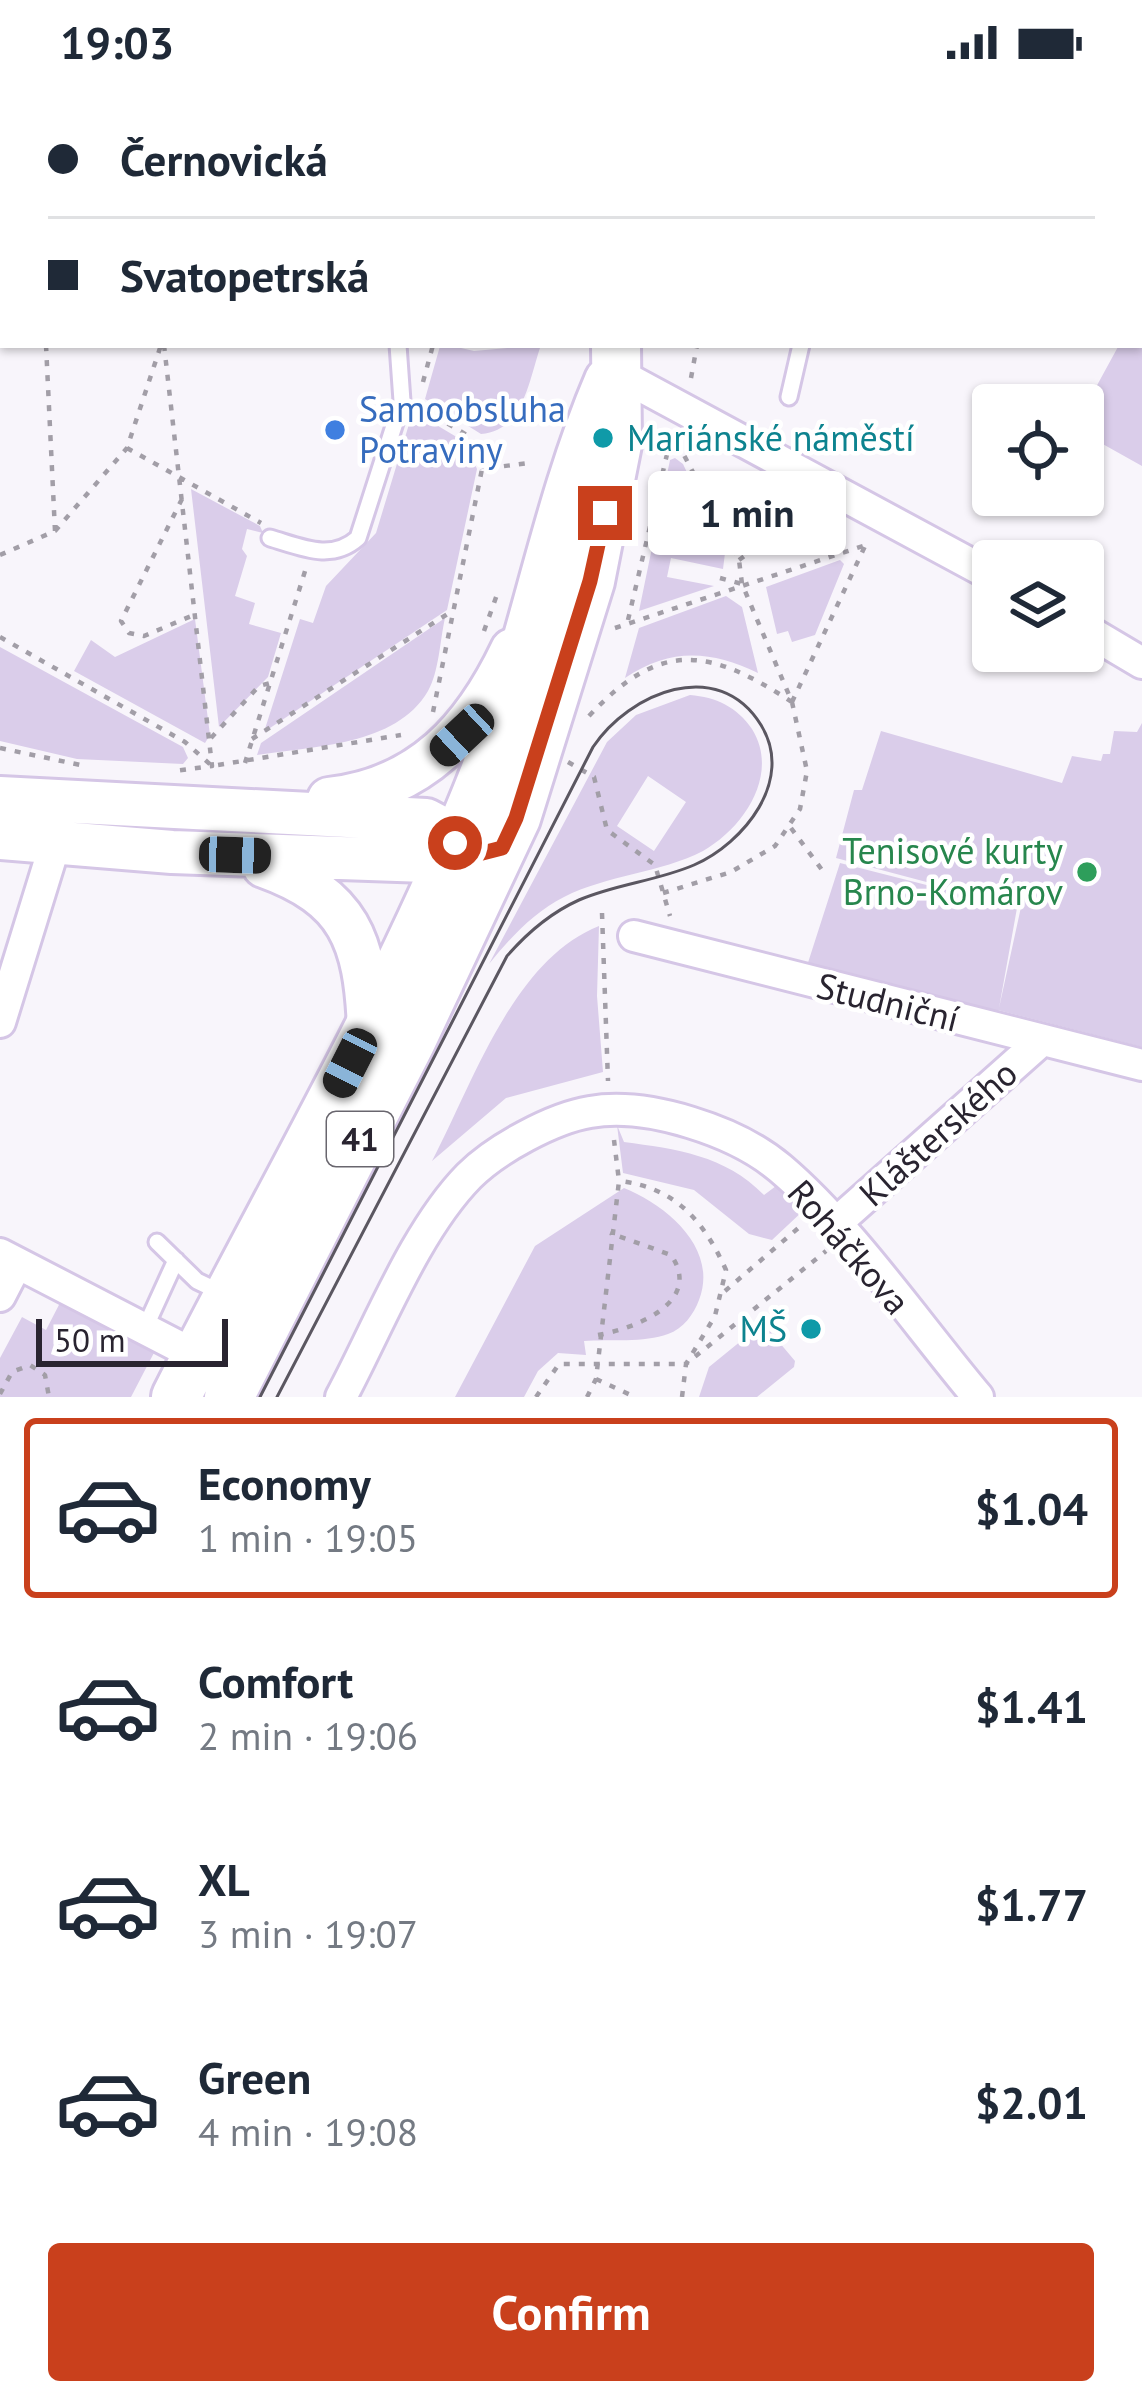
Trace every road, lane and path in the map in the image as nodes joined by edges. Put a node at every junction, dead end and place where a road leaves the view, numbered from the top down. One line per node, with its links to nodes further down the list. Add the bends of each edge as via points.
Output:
1 (46, 348): 18 (path)
2 (161, 348): 12 (path)
3 (162, 348): 15 (path)
4 (399, 348): 11 (lane)
5 (432, 348): 11 (path)
6 (696, 348): 9 (path)
7 (800, 348): 10 (lane)
8 (614, 358): 25 (street); 26 (main road, 41); 57 (main road, 41, via 616,444 590,581 539,750)
9 (691, 378)
10 (789, 397)
11 (410, 403): 14 (path, via 470,437); 22 (lane, via 363,528 339,551)
12 (127, 448): 15 (path); 18 (path)
13 (528, 463): 14 (path)
14 (482, 469): 29 (path)
15 (179, 477): 16 (path); 20 (path, via 262,523)
16 (182, 499): 30 (path); 30 (path, via 122,620 129,634 144,636)
17 (793, 505): 24 (path, via 772,535)
18 (55, 530): 23 (path)
19 (872, 534): 21 (path)
20 (274, 539): 22 (lane)
21 (866, 545): 28 (path); 37 (path)
22 (313, 550): 36 (path)
23 (0, 555)
24 (739, 560): 28 (path); 31 (path, via 672,433)
25 (972, 564)
26 (548, 573): 52 (main road, via 500,674 462,735 437,758 353,797); 57 (main road, 41, via 496,740)
27 (720, 578): 28 (path)
28 (742, 584): 31 (path); 37 (path)
29 (451, 612): 38 (path); 42 (path)
30 (196, 614): 41 (path)
31 (627, 622): 32 (path)
32 (610, 631)
33 (0, 637): 47 (path, via 185,742)
34 (1104, 640): 35 (street)
35 (1142, 663)
36 (270, 683): 41 (path); 42 (path)
37 (792, 702): 40 (path, via 748,673 695,657 625,681); 53 (path, via 807,771)
38 (433, 715)
39 (416, 726): 45 (path, via 399,737)
40 (578, 729)
41 (211, 738): 47 (path)
42 (253, 739): 45 (path)
43 (0, 748): 46 (path)
44 (567, 761): 59 (path, via 595,777 607,830 655,865)
45 (245, 763): 47 (path)
46 (87, 766)
47 (212, 766): 48 (path)
48 (164, 771)
49 (0, 773): 51 (street)
50 (0, 798): 51 (main road)
51 (64, 803): 52 (main road); 55 (street)
52 (227, 811): 57 (main road, via 426,820)
53 (791, 828): 58 (path); 59 (path, via 758,859)
54 (0, 838): 55 (main road)
55 (58, 845): 56 (main road); 63 (street)
56 (235, 855): 57 (main road); 64 (main road, via 306,880 338,907 359,946)
57 (475, 857): 64 (main road, 41); 85 (main road, 41)
58 (825, 874)
59 (663, 893): 61 (path)
60 (602, 913): 67 (path)
61 (675, 933)
62 (634, 936): 65 (street, Studniční)
63 (0, 1022)
64 (369, 1027): 76 (main road, 41)
65 (1042, 1040): 66 (street, Studniční); 69 (street, Klášterského)
66 (1142, 1065)
67 (610, 1111): 68 (path); 69 (street, Roháčkova, via 718,1133 778,1166); 86 (street, Roháčkova, via 528,1137 472,1172 440,1211)
68 (619, 1180): 70 (path); 74 (path, via 648,1184 696,1216 726,1270)
69 (824, 1231): 74 (path); 79 (path); 91 (street, Roháčkova)
70 (610, 1233): 78 (path); 78 (path, via 671,1255 678,1282 648,1322)
71 (157, 1242): 73 (lane)
72 (9, 1259): 75 (street); 77 (street)
73 (176, 1260): 76 (lane); 77 (lane)
74 (722, 1294): 79 (path)
75 (0, 1296)
76 (229, 1296): 81 (main road, 41)
77 (145, 1328): 81 (street)
78 (598, 1335): 80 (path)
79 (686, 1364): 80 (path); 90 (path)
80 (595, 1366): 82 (path); 87 (path, via 559,1364)
81 (187, 1376)
82 (596, 1379): 88 (path); 89 (path)
83 (0, 1394): 84 (path, via 12,1372 30,1365 46,1375)
84 (49, 1397)
85 (229, 1397)
86 (341, 1397)
87 (536, 1397)
88 (587, 1397)
89 (634, 1397)
90 (682, 1397)
91 (978, 1397)

